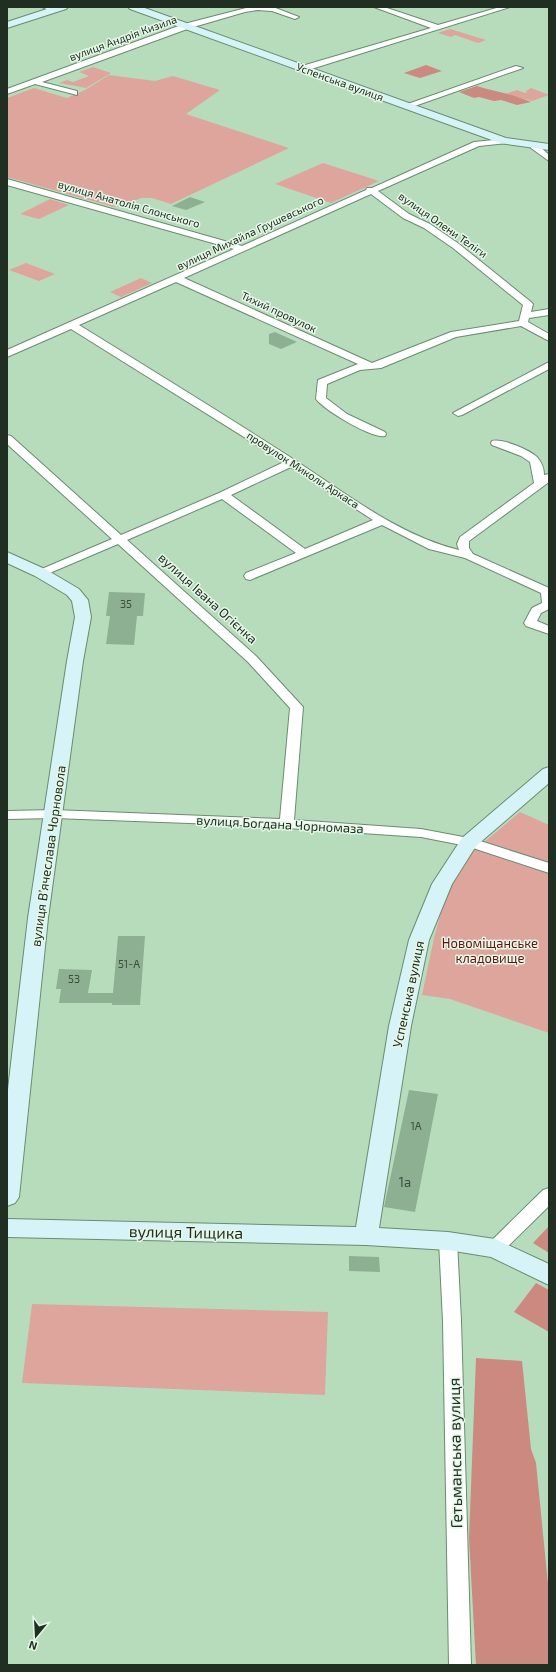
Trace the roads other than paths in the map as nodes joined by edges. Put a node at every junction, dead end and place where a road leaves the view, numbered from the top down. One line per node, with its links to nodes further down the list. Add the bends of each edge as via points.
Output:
1 (133, 7): 9 (street, Успенська вулиця)
2 (377, 7): 6 (street)
3 (397, 7): 6 (street)
4 (507, 7): 10 (street)
5 (54, 8): 8 (street)
6 (386, 11): 10 (street)
7 (295, 17): 9 (street, вулиця Андрія Кизила, via 273,9 258,8)
8 (7, 24)
9 (187, 26): 11 (street, Успенська вулиця); 13 (street, вулиця Андрія Кизила)
10 (439, 28): 11 (street)
11 (305, 68): 16 (street, Успенська вулиця)
12 (519, 68): 16 (street)
13 (35, 82): 14 (street, вулиця Андрія Кизила); 15 (street)
14 (7, 92)
15 (74, 93)
16 (406, 106): 17 (street, Успенська вулиця)
17 (504, 141): 18 (street, Успенська вулиця); 22 (street, вулиця Михайла Грушевського, via 477,144)
18 (534, 146): 19 (street, Успенська вулиця); 20 (street)
19 (549, 147)
20 (549, 159)
21 (7, 182): 23 (street, вулиця Анатолія Слонського)
22 (370, 190): 23 (street, вулиця Михайла Грушевського); 26 (street, вулиця Олени Теліги, via 406,216 427,226 456,246 528,304)
23 (244, 249): 24 (street, вулиця Михайла Грушевського)
24 (178, 279): 27 (street, вулиця Михайла Грушевського); 31 (street, Тихий провулок)
25 (549, 312): 26 (street)
26 (524, 320): 28 (street); 31 (street, via 454,334 377,366)
27 (72, 326): 29 (street, вулиця Михайла Грушевського); 36 (street, провулок Миколи Аркаса)
28 (549, 338)
29 (9, 352)
30 (549, 365): 32 (street)
31 (370, 366): 33 (street, via 358,367 322,382 321,399 343,416)
32 (458, 414)
33 (381, 434)
34 (7, 438): 40 (street, вулиця Івана Огієнка)
35 (496, 443): 37 (street, via 534,460)
36 (291, 463): 38 (street); 39 (street, провулок Миколи Аркаса)
37 (544, 481): 42 (street, via 464,539 463,548)
38 (223, 495): 40 (street); 41 (street)
39 (382, 521): 41 (street); 42 (street, провулок Миколи Аркаса, via 433,547)
40 (121, 540): 44 (street); 51 (street, вулиця Івана Огієнка, via 252,659 297,707)
41 (306, 554): 45 (street)
42 (469, 556): 46 (street, провулок Миколи Аркаса)
43 (7, 557): 44 (street, вулиця В’ячеслава Чорновола)
44 (41, 573): 50 (street, вулиця В’ячеслава Чорновола, via 73,592 80,600 83,617 74,661)
45 (250, 576)
46 (547, 588): 47 (street, via 549,601 536,611 530,623)
47 (549, 630)
48 (549, 774): 52 (street, Успенська вулиця)
49 (7, 814): 50 (street, вулиця Богдана Чорномаза)
50 (54, 814): 51 (street, вулиця Богдана Чорномаза); 55 (street, вулиця В’ячеслава Чорновола, via 38,918)
51 (287, 823): 52 (street, вулиця Богдана Чорномаза, via 421,833)
52 (469, 842): 53 (street, вулиця Богдана Чорномаза); 57 (street, Успенська вулиця, via 442,884 419,940 400,1026)
53 (549, 868)
54 (549, 1195): 59 (street)
55 (7, 1197)
56 (7, 1228): 57 (street, вулиця Тищика)
57 (366, 1236): 58 (street, вулиця Тищика)
58 (448, 1241): 59 (street, вулиця Тищика); 61 (street, Гетьманська вулиця)
59 (495, 1248): 60 (street, вулиця Тищика)
60 (549, 1275)
61 (460, 1665)

